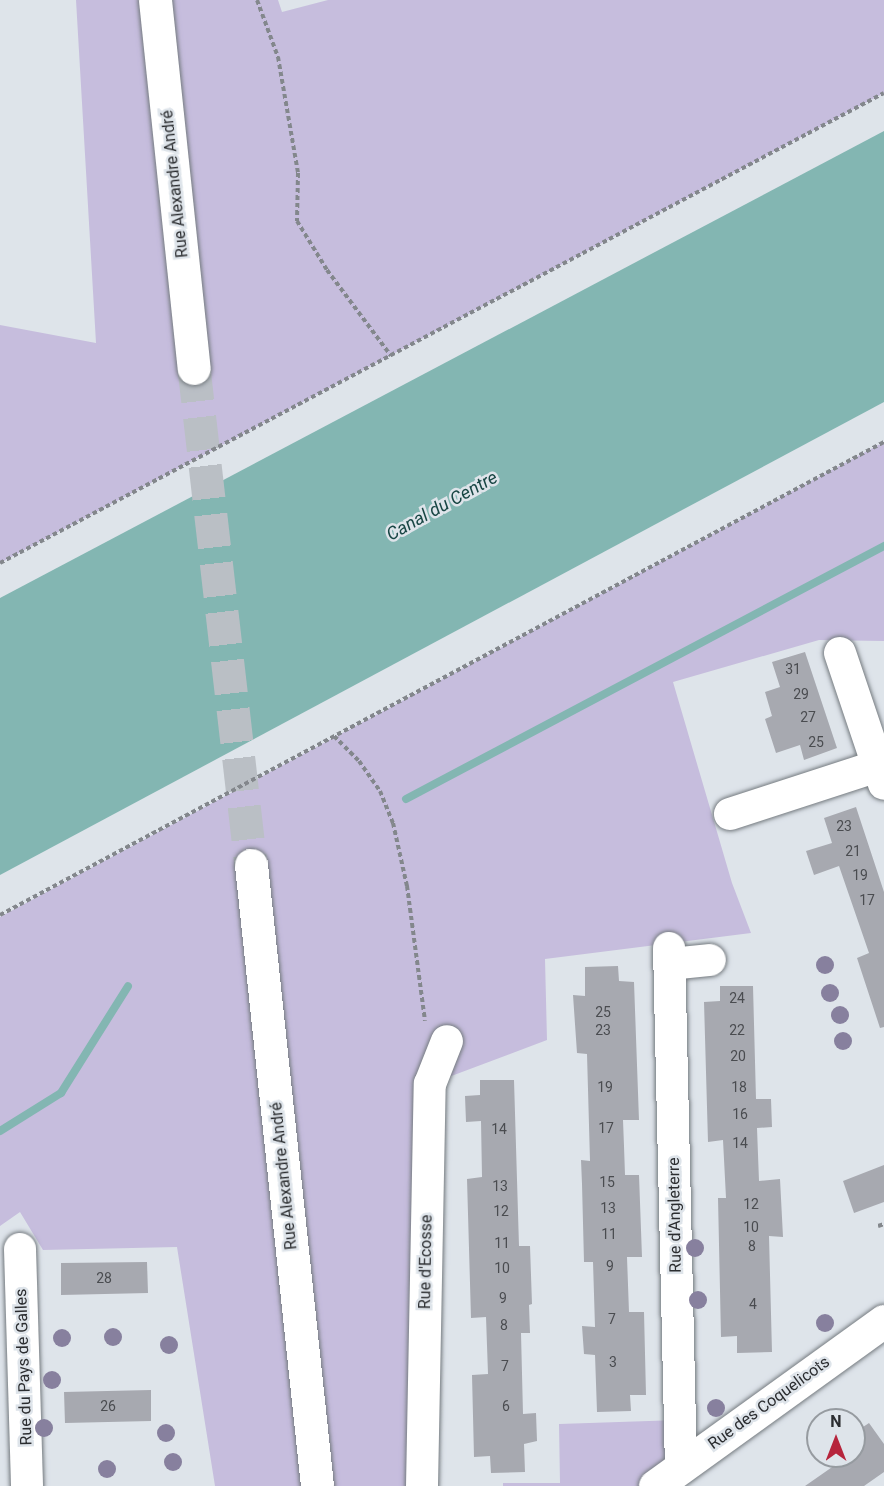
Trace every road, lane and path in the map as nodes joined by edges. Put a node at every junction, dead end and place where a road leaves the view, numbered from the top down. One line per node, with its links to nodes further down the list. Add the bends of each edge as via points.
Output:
1 (155, 0): 5 (street, Rue Alexandre André)
2 (256, 0): 4 (path, via 278,57 298,173 297,221 327,270)
3 (884, 93): 4 (path)
4 (391, 356): 7 (path)
5 (194, 368)
6 (884, 442): 9 (path)
7 (0, 563)
8 (840, 653): 10 (street)
9 (334, 736): 13 (path); 15 (path, via 380,791 393,823 407,886 425,1022)
10 (881, 775): 11 (street)
11 (730, 814)
12 (251, 865): 22 (street, Rue Alexandre André)
13 (0, 915)
14 (710, 960): 20 (street, Rue d'Angleterre, via 670,956)
15 (447, 1041): 23 (street, Rue d'Ecosse, via 430,1084)
16 (884, 1224): 17 (path)
17 (878, 1226)
18 (20, 1249): 21 (street, Rue du Pays de Galles)
19 (884, 1321): 20 (street, Rue des Coquelicots)
20 (681, 1467): 24 (street, Rue des Coquelicots)
21 (27, 1486)
22 (317, 1486)
23 (422, 1486)
24 (654, 1486)

